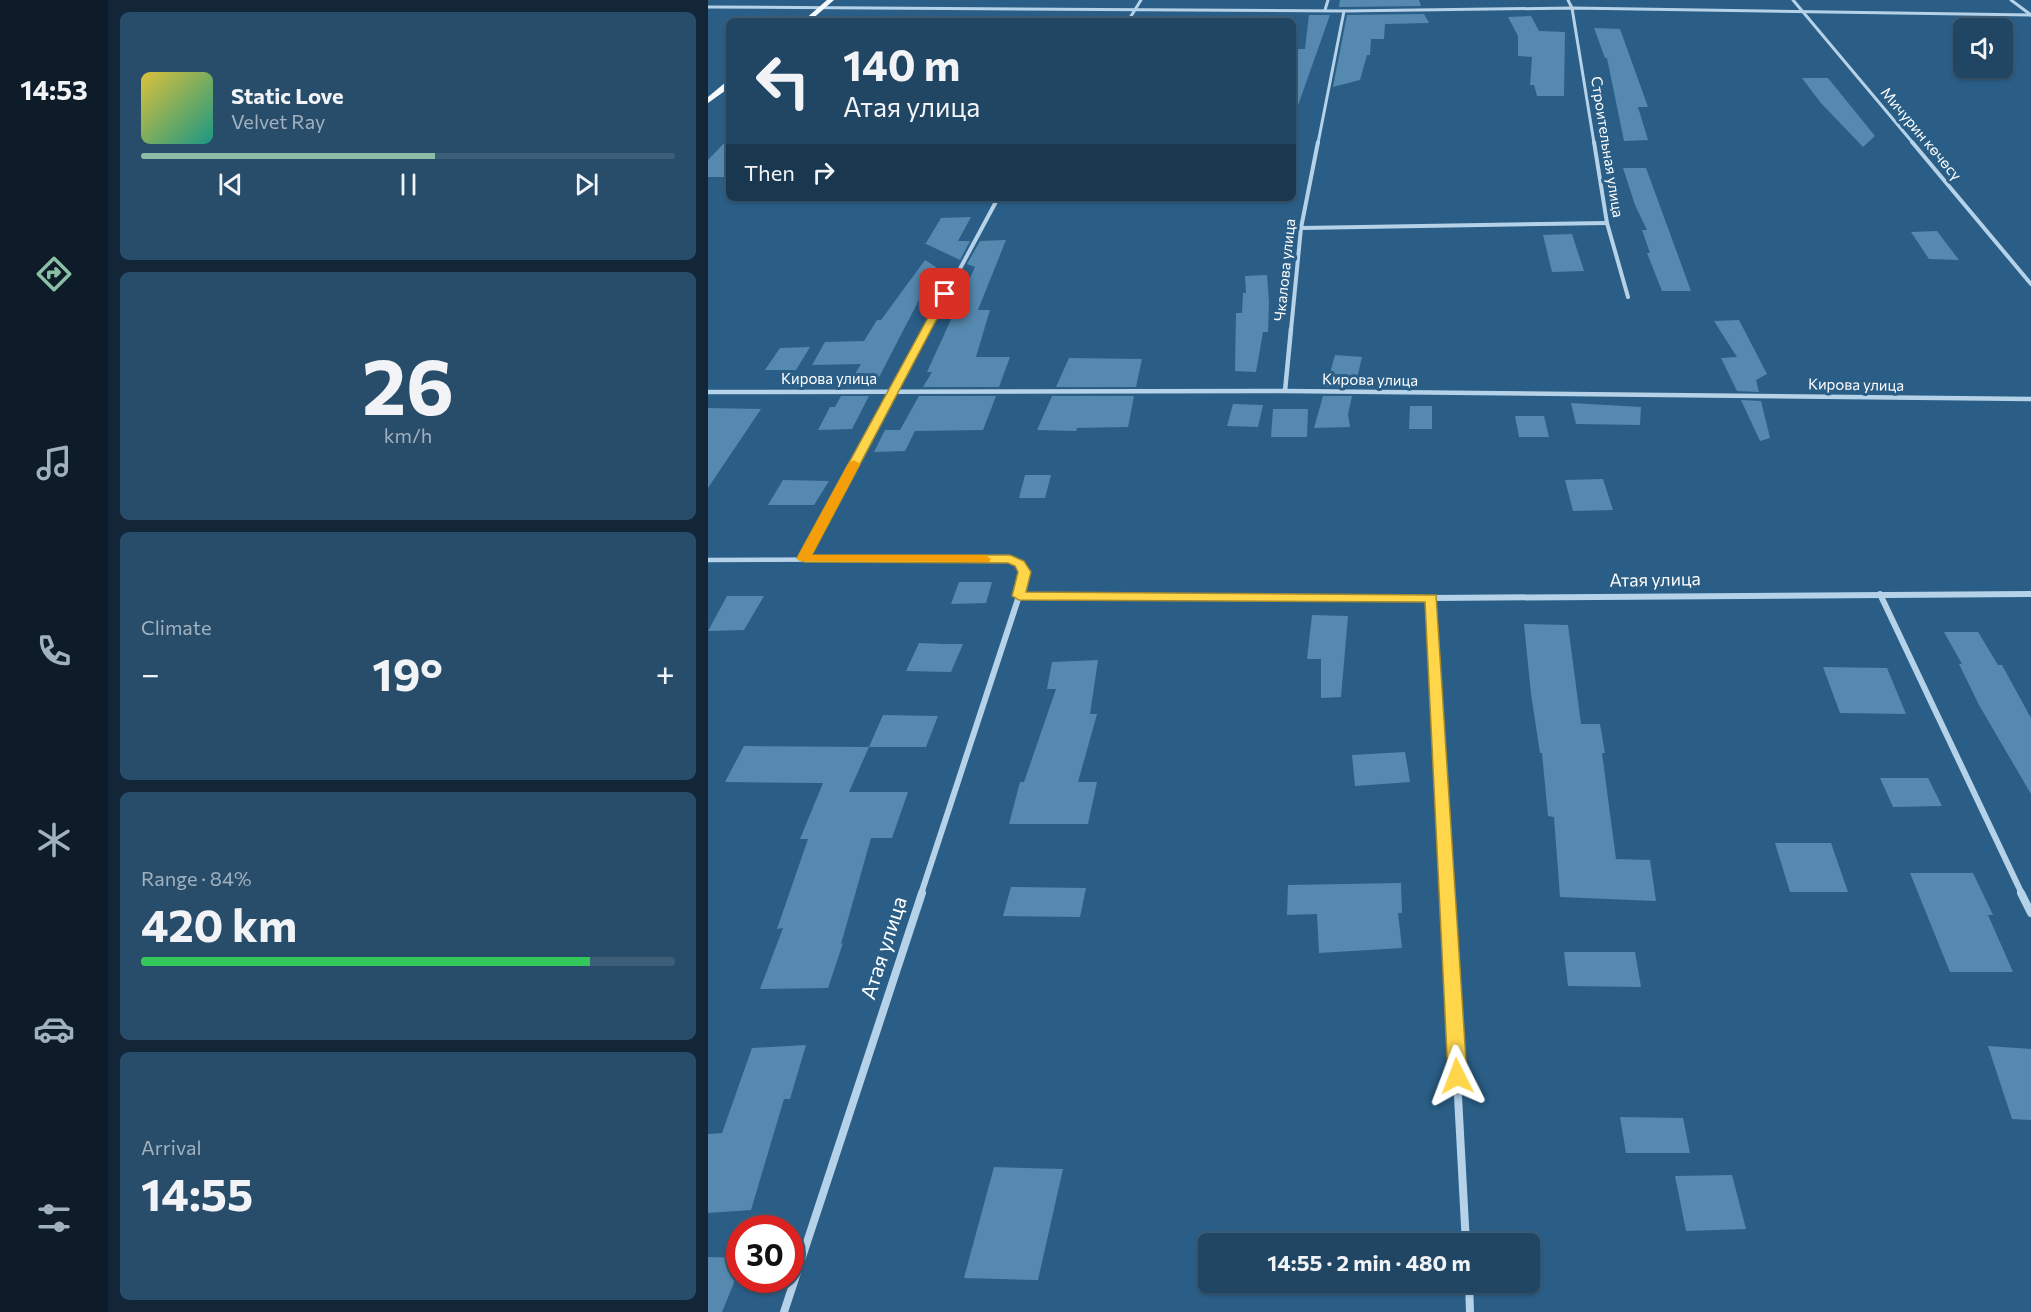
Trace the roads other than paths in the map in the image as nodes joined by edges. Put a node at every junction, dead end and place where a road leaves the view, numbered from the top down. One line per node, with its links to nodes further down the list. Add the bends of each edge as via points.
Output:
1 (831, 0): 8 (main road)
2 (1141, 0): 10 (street)
3 (1328, 0): 11 (street)
4 (1568, 0): 9 (street, Строительная улица)
5 (1793, 0): 12 (street, Мичурин көчөсү)
6 (2011, 0): 14 (street)
7 (708, 7): 8 (street)
8 (822, 7): 10 (street); 15 (main road)
9 (1572, 8): 12 (street); 13 (street); 20 (street, Строительная улица)
10 (1137, 9): 11 (street); 16 (street)
11 (1325, 10): 13 (street)
12 (1802, 10): 14 (street); 22 (street, Мичурин көчөсү)
13 (1344, 11): 21 (street, Чкалова улица)
14 (2031, 15)
15 (809, 18)
16 (1130, 18)
17 (726, 86): 18 (main road)
18 (708, 101)
19 (996, 201): 24 (street)
20 (1607, 223): 21 (street); 23 (street, Строительная улица)
21 (1300, 228): 25 (street, Чкалова улица)
22 (2031, 284)
23 (1628, 297)
24 (892, 391): 25 (street, Кирова улица); 26 (street, Кирова улица); 28 (street)
25 (1285, 391): 27 (street, Кирова улица)
26 (708, 392)
27 (2031, 399)
28 (804, 558): 29 (street, Атая улица); 32 (street, Атая улица, via 1010,559 1020,564 1024,572)
29 (708, 560)
30 (1880, 594): 31 (street, Атая улица); 33 (street, Атая улица); 34 (street)
31 (2031, 594)
32 (1019, 596): 33 (street, Атая улица); 37 (street, Атая улица)
33 (1431, 598): 35 (street)
34 (2031, 913)
35 (1465, 1233)
36 (1469, 1293): 38 (street)
37 (784, 1312)
38 (1470, 1312)

